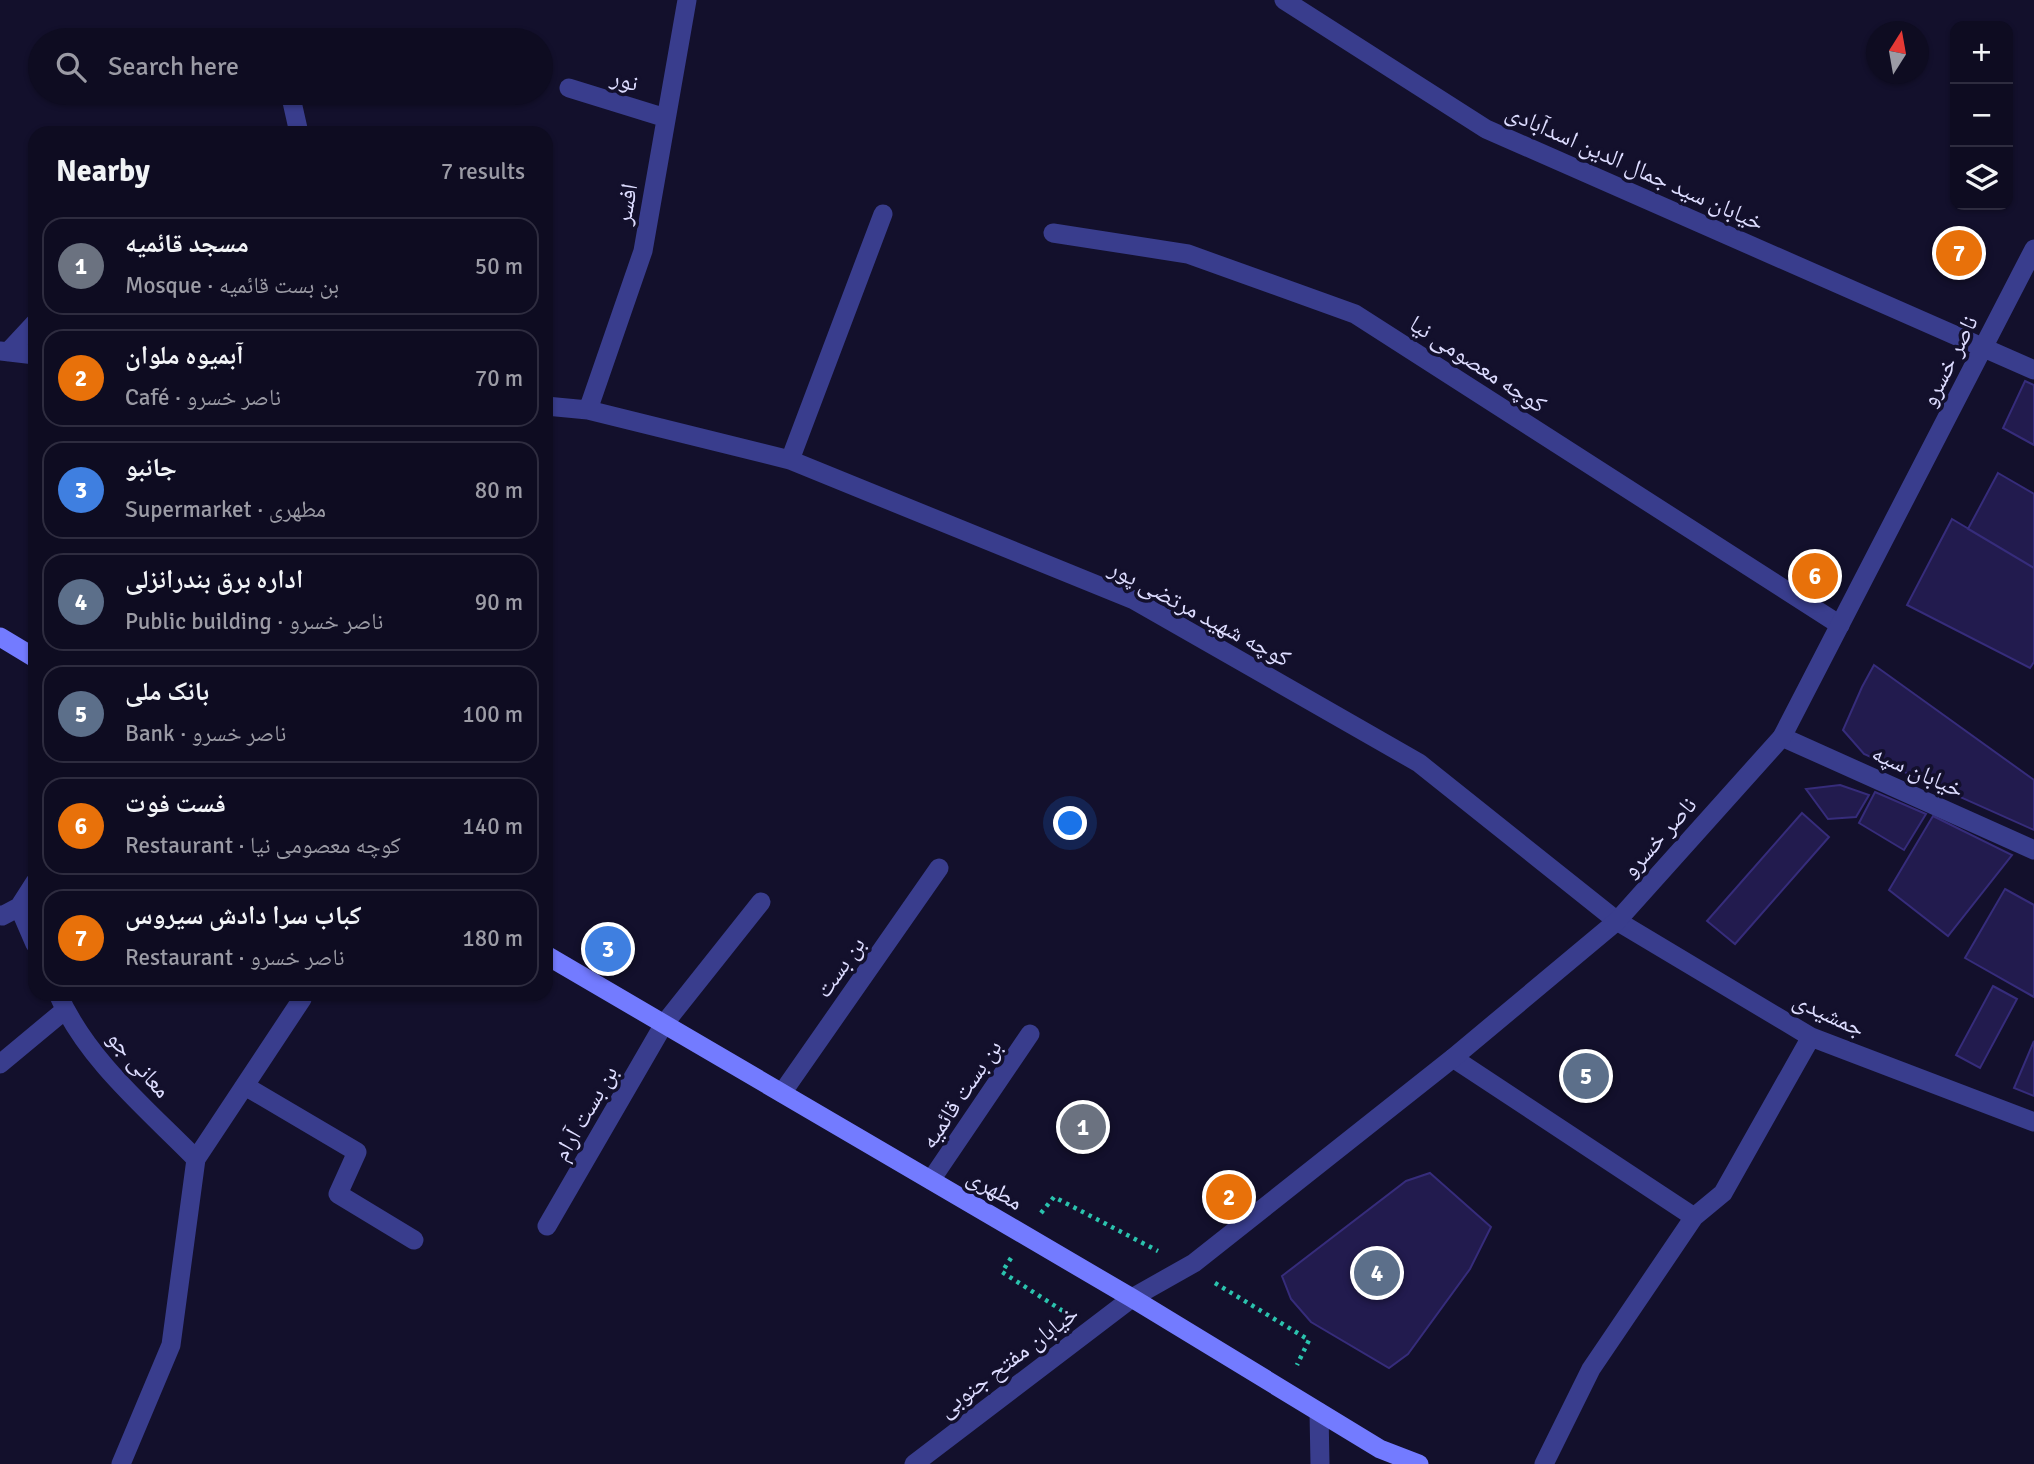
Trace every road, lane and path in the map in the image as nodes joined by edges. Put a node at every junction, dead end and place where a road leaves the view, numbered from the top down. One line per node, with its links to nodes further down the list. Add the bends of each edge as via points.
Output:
1 (687, 0): 5 (street, افسر)
2 (1284, 0): 11 (street, خیابان سید جمال الدین اسدآبادی, via 1486,129)
3 (569, 88): 5 (street, نور)
4 (293, 105): 6 (street)
5 (666, 118): 16 (street, افسر, via 643,251)
6 (297, 126)
7 (884, 214): 17 (street)
8 (1053, 233): 18 (street, کوچه معصومی نیا, via 1188,254 1355,314)
9 (2034, 248): 11 (street, ناصر خسرو)
10 (28, 330): 12 (street)
11 (1983, 346): 14 (street, خیابان سید جمال الدین اسدآبادی); 18 (street, ناصر خسرو)
12 (4, 352): 13 (street)
13 (28, 354)
14 (2034, 370)
15 (553, 407): 16 (street, کوچه شهید مرتضی پور)
16 (588, 410): 17 (street, کوچه شهید مرتضی پور)
17 (790, 460): 28 (street, کوچه شهید مرتضی پور, via 1134,600 1419,763)
18 (1840, 625): 21 (street, ناصر خسرو)
19 (0, 637): 20 (main road)
20 (28, 654)
21 (1782, 737): 22 (street, خیابان سپه); 28 (street, ناصر خسرو)
22 (2034, 850)
23 (939, 868): 39 (street, بن بست)
24 (28, 893): 26 (street)
25 (761, 902): 33 (street, بن بست آرام)
26 (19, 907): 27 (street); 29 (street)
27 (0, 915)
28 (1617, 921): 35 (street, جمشیدی); 36 (street, ناصر خسرو)
29 (28, 927)
30 (553, 960): 33 (main road, مطهری)
31 (301, 1001): 38 (street)
32 (61, 1002): 37 (street); 41 (street, معانی جو, via 96,1057)
33 (664, 1024): 39 (main road, مطهری); 44 (street, بن بست آرام)
34 (1030, 1034): 42 (street, بن بست قائمیه)
35 (1811, 1037): 40 (street, جمشیدی); 43 (street, via 1723,1193)
36 (1453, 1058): 43 (street); 46 (street, ناصر خسرو, via 1194,1263)
37 (0, 1064)
38 (245, 1086): 41 (street); 45 (street, via 357,1152 338,1194)
39 (782, 1093): 42 (main road, مطهری)
40 (2034, 1122)
41 (196, 1159): 48 (street, via 170,1345)
42 (931, 1180): 46 (main road, مطهری)
43 (1694, 1217): 52 (street, via 1591,1369)
44 (547, 1226)
45 (414, 1240)
46 (1132, 1298): 47 (main road, مطهری); 49 (street, خیابان مفتح جنوبی)
47 (1319, 1412): 50 (street); 51 (main road, مطهری, via 1380,1449)
48 (121, 1464)
49 (914, 1464)
50 (1321, 1464)
51 (1419, 1464)
52 (1544, 1464)

